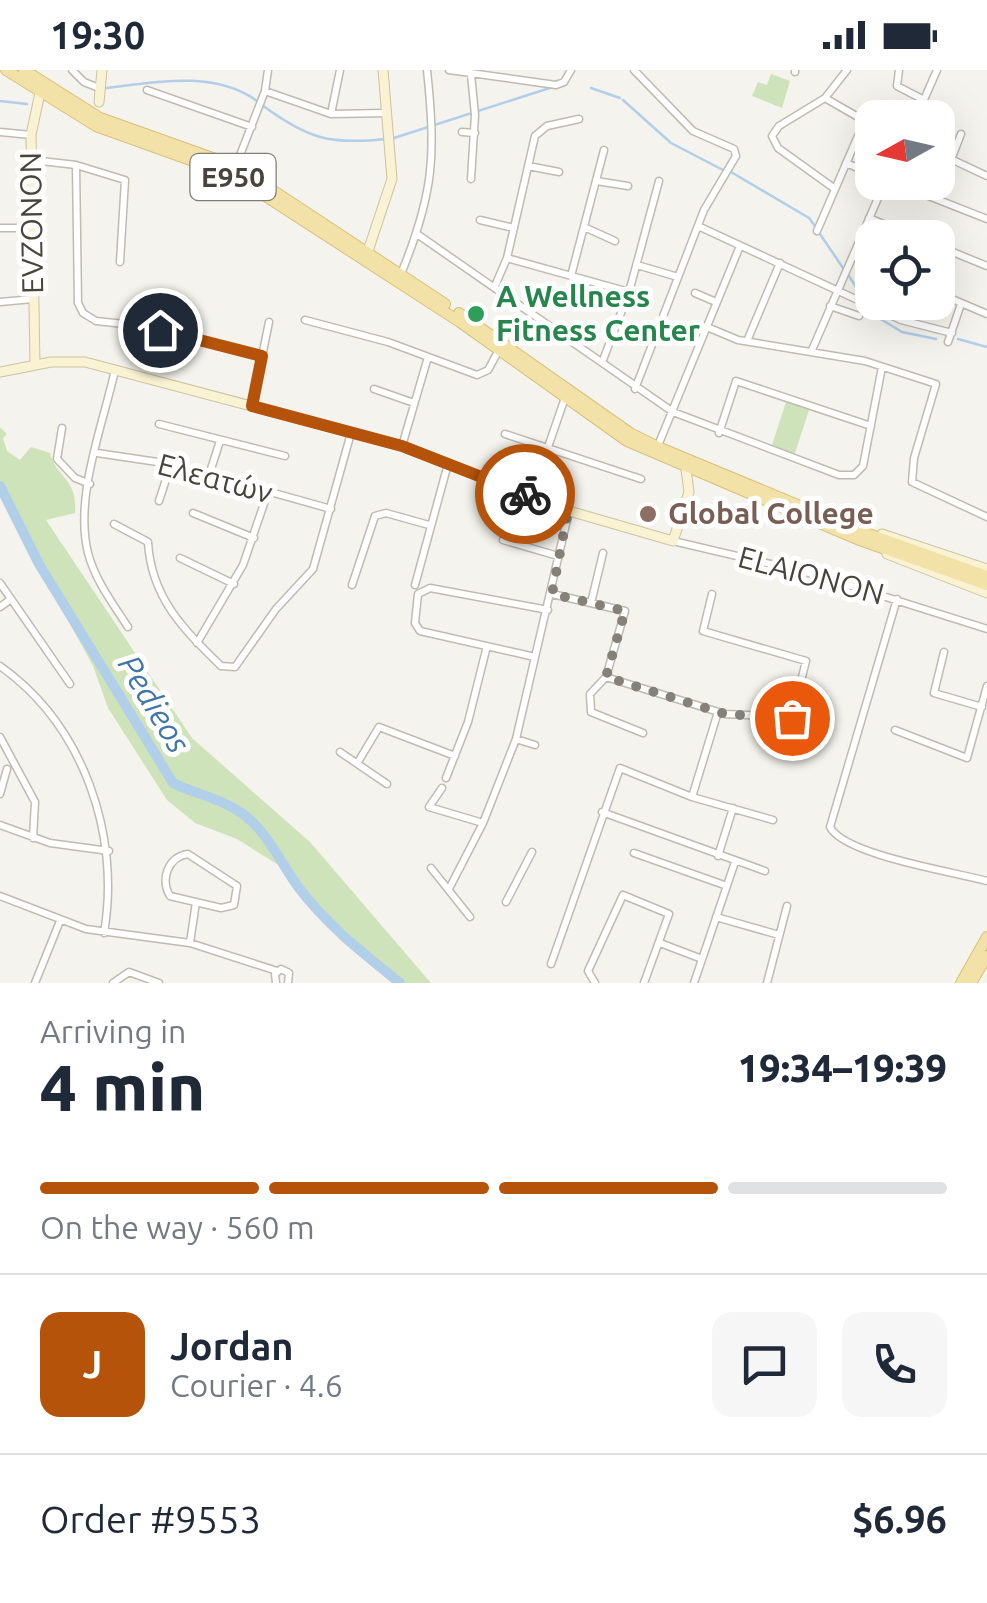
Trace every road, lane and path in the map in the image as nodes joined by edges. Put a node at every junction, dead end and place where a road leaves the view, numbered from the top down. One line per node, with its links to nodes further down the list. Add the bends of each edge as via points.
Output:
1 (6, 70): 17 (main road, E950)
2 (24, 70): 17 (main road, E950)
3 (72, 70): 18 (street)
4 (102, 70): 18 (main road)
5 (268, 70): 20 (street)
6 (340, 70): 25 (street)
7 (382, 70): 24 (main road)
8 (427, 70): 64 (street, via 432,176)
9 (450, 70): 16 (street)
10 (571, 70): 15 (street, via 556,85)
11 (636, 70): 58 (street, via 693,131 734,149 734,163)
12 (847, 70): 21 (street)
13 (898, 70): 22 (street, via 896,86)
14 (937, 70): 22 (street)
15 (483, 73): 16 (street)
16 (471, 74): 32 (street)
17 (41, 88): 27 (main road, E950); 34 (main road, EVZONON)
18 (100, 88): 23 (main road)
19 (147, 90): 29 (street)
20 (265, 91): 25 (street); 29 (street)
21 (824, 98): 26 (street); 51 (street, via 779,126 772,140)
22 (924, 100)
23 (98, 102): 27 (street)
24 (387, 113): 25 (street); 68 (main road, via 391,188)
25 (330, 114)
26 (855, 116)
27 (92, 117): 44 (main road, E950); 68 (main road, E950, via 231,176)
28 (579, 118): 42 (street, via 540,130)
29 (252, 126): 44 (street)
30 (0, 132): 34 (street)
31 (462, 132): 32 (street)
32 (475, 132): 47 (street)
33 (960, 134): 37 (street)
34 (31, 135): 38 (main road, EVZONON)
35 (855, 147): 40 (street)
36 (604, 150): 49 (street)
37 (955, 150)
38 (32, 160): 41 (street); 60 (main road, EVZONON)
39 (955, 161): 46 (street)
40 (846, 163): 43 (street); 51 (street)
41 (76, 165): 71 (street, via 125,180); 98 (street, via 80,309 96,322)
42 (528, 166): 45 (street); 61 (street)
43 (855, 167)
44 (235, 168): 68 (main road, E950)
45 (559, 172)
46 (987, 176)
47 (471, 179)
48 (659, 180): 73 (street)
49 (596, 181): 50 (street); 62 (street)
50 (628, 186)
51 (835, 189): 63 (street)
52 (880, 200): 54 (street)
53 (935, 200): 57 (street)
54 (870, 218): 56 (street); 69 (street)
55 (480, 220): 61 (street)
56 (875, 220)
57 (987, 220)
58 (698, 226): 66 (street); 77 (street)
59 (0, 228): 60 (street)
60 (33, 228): 82 (main road, EVZONON)
61 (514, 228): 70 (street)
62 (584, 228): 65 (street); 76 (street)
63 (817, 231)
64 (417, 234): 75 (street); 78 (street)
65 (615, 240)
66 (740, 246): 72 (street); 85 (street)
67 (955, 253): 74 (street)
68 (366, 256): 75 (main road, E950); 96 (main road, E950)
69 (853, 256): 79 (street)
70 (507, 258): 76 (street); 78 (street)
71 (120, 262)
72 (780, 263): 79 (street); 94 (street)
73 (637, 265): 77 (street); 80 (street)
74 (987, 266)
75 (401, 274): 107 (main road, E950)
76 (571, 276): 80 (street)
77 (678, 277): 105 (street)
78 (496, 286): 100 (street)
79 (838, 288): 87 (street); 93 (street, via 902,320)
80 (629, 292): 100 (street)
81 (695, 293): 85 (street)
82 (34, 299): 84 (street); 101 (main road, EVZONON)
83 (955, 301): 86 (street)
84 (0, 302)
85 (716, 302): 92 (street)
86 (961, 304): 88 (street); 93 (street)
87 (830, 306): 89 (street); 97 (street)
88 (987, 314)
89 (855, 315)
90 (305, 320): 99 (street)
91 (269, 322): 98 (street)
92 (707, 327): 94 (street); 110 (street)
93 (952, 333): 95 (street)
94 (747, 341): 97 (street)
95 (948, 342)
96 (499, 350): 99 (street, via 477,375); 107 (main road, E950)
97 (812, 350): 102 (street)
98 (262, 356): 109 (street)
99 (428, 356): 108 (street)
100 (603, 360): 105 (street)
101 (34, 364): 103 (main road, ELAIONON, via 72,361); 104 (main road, ELAIONON)
102 (882, 368): 112 (street); 136 (street, via 936,384 910,474 914,486)
103 (115, 370): 109 (main road, ELAIONON); 121 (street)
104 (0, 372)
105 (636, 388): 110 (street)
106 (374, 389): 108 (street)
107 (567, 394): 119 (street); 120 (main road, E950)
108 (414, 403): 118 (street)
109 (252, 406): 114 (main road, ELAIONON)
110 (673, 412): 115 (street); 120 (street)
111 (160, 424): 117 (street)
112 (871, 426): 115 (street, via 858,472 839,475); 115 (street, via 736,381)
113 (62, 428): 129 (street, via 56,458)
114 (352, 432): 118 (main road, ELAIONON); 133 (street)
115 (719, 433)
116 (505, 434): 119 (street)
117 (220, 440): 122 (street); 126 (street)
118 (402, 446): 123 (main road, ELAIONON)
119 (548, 447): 128 (street)
120 (656, 451): 125 (main road, E950); 139 (main road, E950)
121 (97, 454): 124 (street, Ελεατών); 129 (street)
122 (285, 456)
123 (448, 462): 134 (main road, ELAIONON); 138 (street)
124 (171, 464): 126 (street, Ελεατών); 132 (street)
125 (686, 469): 127 (main road, E950); 131 (main road)
126 (209, 476): 130 (street, Ελεατών)
127 (705, 477): 131 (main road); 139 (main road, E950)
128 (641, 479)
129 (90, 484): 161 (street, via 88,551)
130 (268, 492): 133 (street, Ελεατών); 140 (street)
131 (689, 492): 142 (main road)
132 (159, 501)
133 (331, 509): 163 (street, via 310,576 276,608 239,665 225,668)
134 (568, 511): 142 (main road, ELAIONON); 144 (street)
135 (193, 514): 140 (street)
136 (987, 516)
137 (114, 524): 163 (street, via 148,542 152,578)
138 (429, 525): 150 (street, via 375,516); 152 (street)
139 (858, 535): 146 (main road, E950); 147 (main road, E950); 151 (main road, E950); 153 (main road, E950)
140 (254, 538): 149 (street)
141 (503, 540): 144 (street)
142 (673, 542): 157 (street, ELAIONON)
143 (603, 553): 158 (street)
144 (558, 556): 154 (street)
145 (180, 558): 149 (street)
146 (987, 568)
147 (987, 576)
148 (0, 584): 156 (street)
149 (234, 584): 163 (street)
150 (352, 585)
151 (987, 585)
152 (419, 586): 160 (street); 164 (street, via 418,628)
153 (987, 593)
154 (552, 594): 158 (street); 160 (street)
155 (712, 594): 172 (street, via 703,631 806,661 792,718)
156 (10, 598): 159 (street); 169 (street)
157 (897, 599): 162 (street, ELAIONON); 200 (street, via 832,830 839,839 920,866)
158 (591, 602): 168 (street, via 625,611)
159 (0, 607)
160 (548, 610): 166 (street)
161 (128, 627)
162 (987, 629)
163 (197, 642)
164 (487, 646): 166 (street); 179 (street)
165 (944, 652): 171 (street, via 934,694)
166 (535, 658): 176 (street)
167 (0, 666): 193 (street, via 35,694 61,729 99,810)
168 (606, 677): 172 (street); 174 (street, via 590,694 592,712)
169 (70, 684)
170 (987, 686): 171 (street)
171 (982, 707): 173 (street, via 967,758)
172 (718, 712): 186 (street)
173 (896, 730)
174 (644, 734)
175 (0, 737): 192 (street, via 35,802)
176 (516, 739): 177 (street); 190 (street)
177 (535, 745)
178 (340, 752): 180 (street)
179 (455, 756): 180 (street, via 379,727); 182 (street)
180 (358, 762): 183 (street)
181 (7, 769): 185 (street)
182 (446, 778)
183 (387, 784)
184 (442, 788): 190 (street, via 430,807)
185 (0, 794)
186 (692, 796): 187 (street); 188 (street, via 620,768)
187 (733, 808): 189 (street); 196 (street)
188 (602, 812): 196 (street); 217 (street)
189 (773, 820)
190 (483, 823): 202 (street)
191 (0, 825): 192 (street)
192 (33, 838): 193 (street)
193 (110, 851): 210 (street)
194 (532, 852): 205 (street)
195 (634, 854): 201 (street)
196 (718, 856): 197 (street)
197 (735, 862): 199 (street); 201 (street)
198 (431, 868): 202 (street)
199 (765, 871)
200 (987, 881)
201 (726, 886): 208 (street)
202 (450, 887): 207 (street)
203 (0, 896): 209 (street)
204 (196, 902): 204 (street, via 229,907 238,889 196,856 178,856 169,865 166,888 174,898); 213 (street)
205 (506, 902)
206 (787, 906): 211 (street)
207 (470, 917)
208 (716, 917): 211 (street); 216 (street)
209 (60, 921): 210 (street); 220 (street)
210 (104, 933): 213 (street)
211 (779, 935): 226 (street)
212 (987, 937): 227 (main road)
213 (190, 943): 218 (street)
214 (660, 944): 216 (street); 223 (street, via 669,914 623,895 588,971); 224 (street)
215 (987, 956): 228 (main road)
216 (702, 959): 225 (street)
217 (551, 964)
218 (276, 978): 219 (street, via 287,972)
219 (290, 982)
220 (35, 983)
221 (113, 983): 222 (street, via 133,972)
222 (159, 983)
223 (595, 983)
224 (644, 983)
225 (694, 983)
226 (767, 983)
227 (961, 983)
228 (971, 983)

